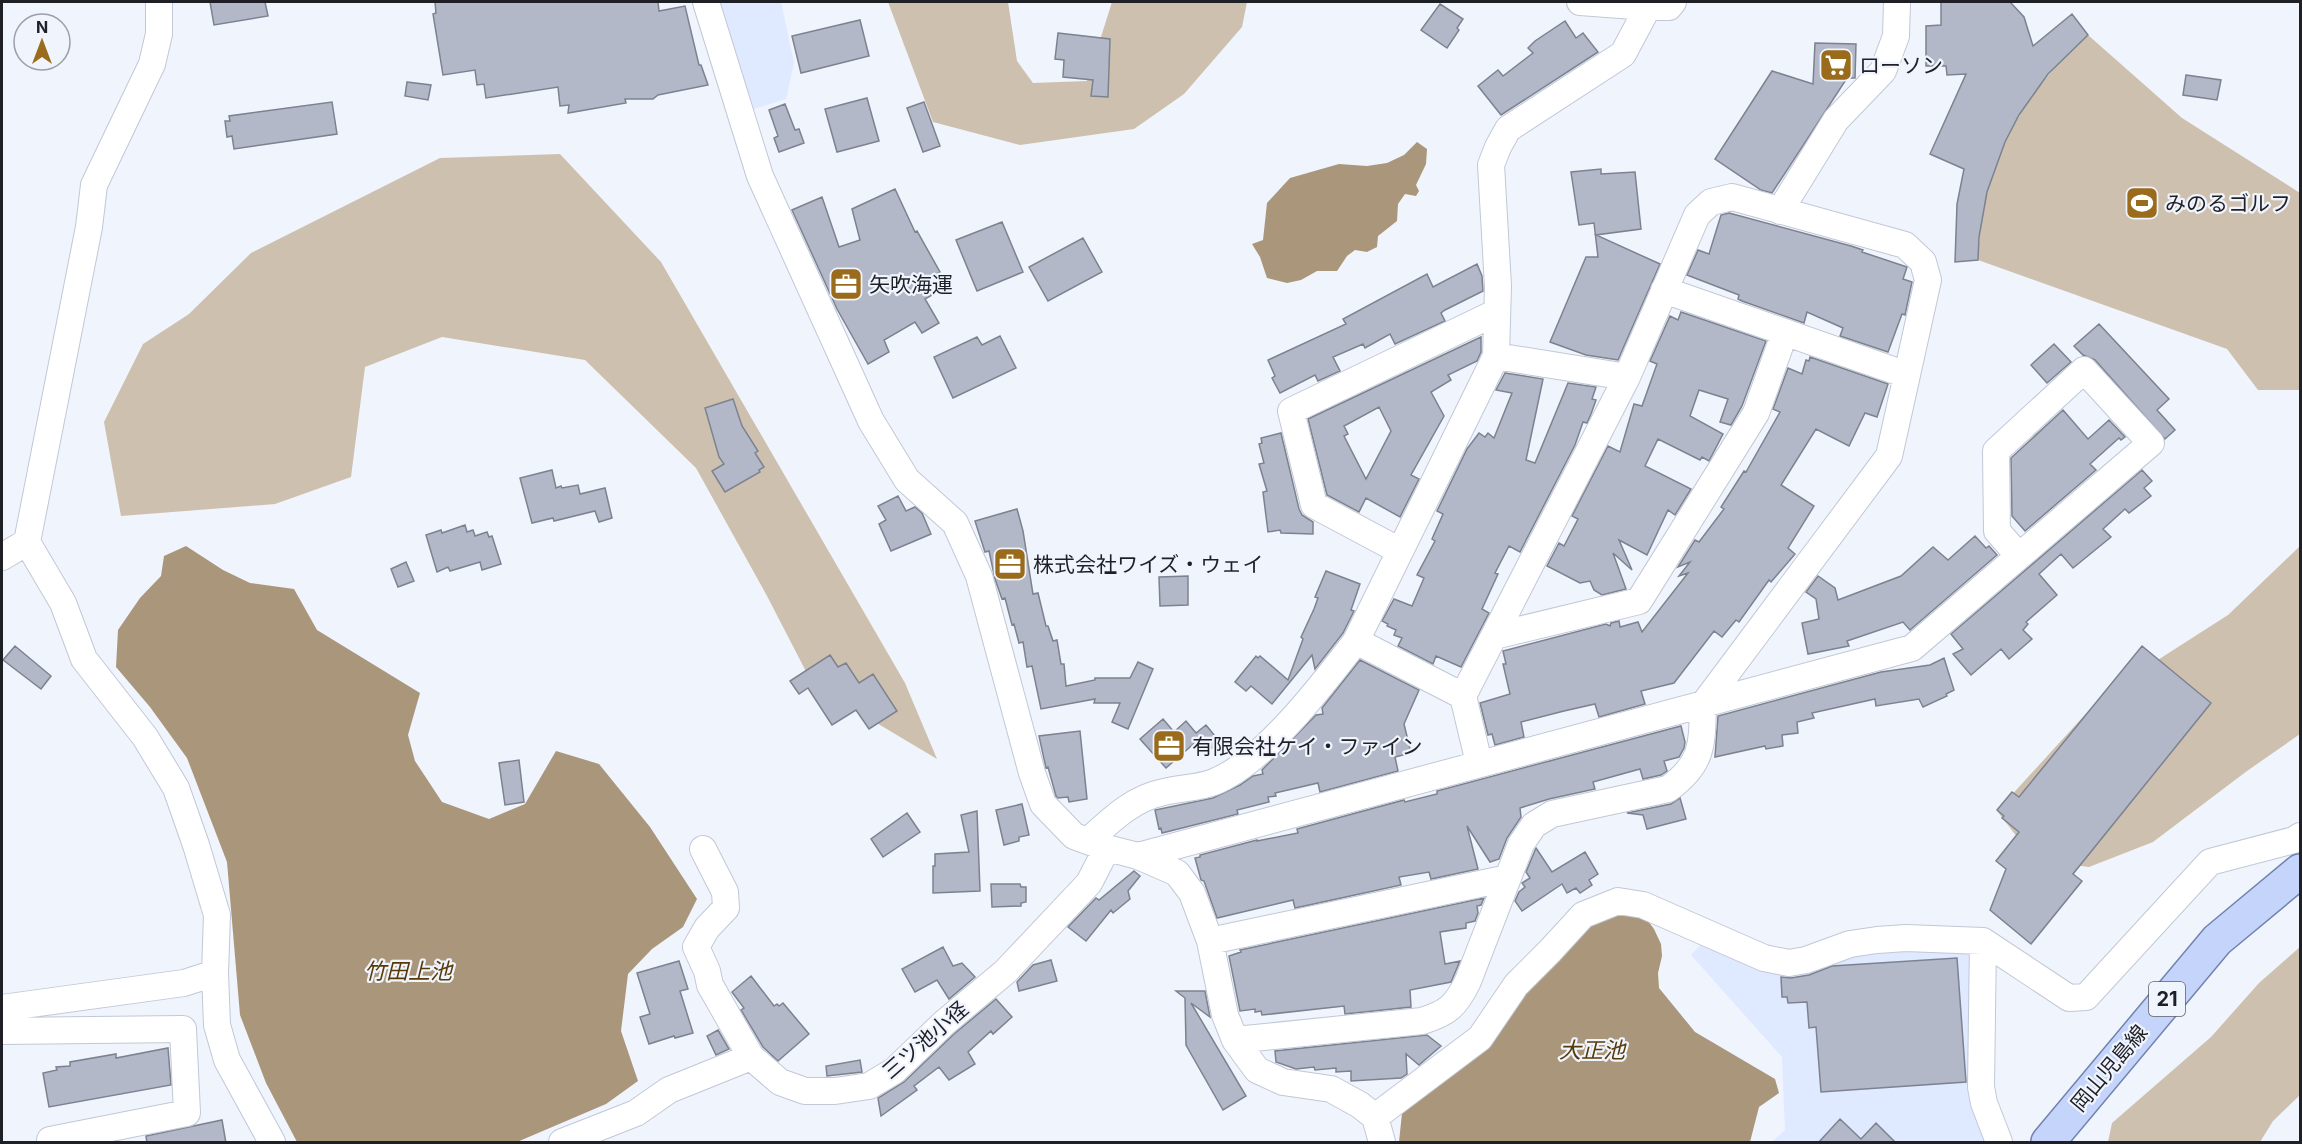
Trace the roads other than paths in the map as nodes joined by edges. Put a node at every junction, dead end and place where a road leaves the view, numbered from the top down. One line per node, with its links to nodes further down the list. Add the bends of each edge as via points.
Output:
1 (159, 2): 14 (street, via 159,34 152,64 94,185)
2 (706, 2): 24 (street, via 760,176 871,421 907,480 955,523 979,576 1043,804 1074,836)
3 (1580, 2): 6 (street)
4 (1673, 2): 6 (street, via 1669,7)
5 (1897, 2): 7 (street, via 1896,36 1883,71 1836,120)
6 (1648, 7): 9 (street, via 1623,54 1508,129 1498,147 1491,165)
7 (1780, 211): 8 (street, via 1732,197 1711,202 1697,214); 12 (street, via 1905,245 1923,262 1928,280)
8 (1665, 290): 10 (street); 13 (street)
9 (1497, 312): 11 (street); 15 (street, via 1291,411 1314,505)
10 (1785, 332): 12 (street); 18 (street, via 1756,412 1639,601)
11 (1496, 356): 13 (street); 15 (street, 三ツ池小径)
12 (1907, 375): 21 (street, via 1889,456)
13 (1627, 377): 18 (street)
14 (27, 542): 17 (street); 31 (street, via 63,603 84,659 145,737 176,788 217,915)
15 (1400, 551): 19 (street, 三ツ池小径)
16 (2019, 556): 16 (street, via 2151,443 2084,370 1996,451 1997,531); 21 (street, via 1912,648)
17 (2, 557)
18 (1494, 636): 20 (street)
19 (1356, 641): 20 (street); 24 (street, 三ツ池小径, via 1324,683 1254,758 1213,783 1161,792 1122,809)
20 (1463, 696): 22 (street)
21 (1703, 705): 22 (street); 28 (street, via 1700,754 1682,779 1668,789 1552,814 1534,825 1521,844)
22 (1479, 763): 26 (street)
23 (2301, 836): 30 (street, via 2210,862 2086,997 2069,998)
24 (1097, 844): 26 (street); 35 (street, 三ツ池小径, via 1089,883 1005,972 886,1076 869,1086 805,1091 780,1082)
25 (703, 849): 35 (street, 三ツ池小径, via 725,892 726,908 696,947 710,986)
26 (1138, 856): 29 (street, via 1177,873 1192,893)
27 (2301, 871): 42 (main road, 岡山児島線 / 21, via 2217,940)
28 (1508, 878): 29 (street); 34 (street, via 1468,981 1459,999 1441,1015 1422,1021)
29 (1210, 941): 34 (street, via 1225,1015)
30 (1983, 941): 36 (street, via 1877,940 1789,963 1764,958 1643,905 1618,901 1583,915 1516,986 1480,1038); 41 (street, via 1981,1087)
31 (215, 973): 32 (street, via 184,983); 38 (street, via 217,1024 227,1060)
32 (7, 1013)
33 (2, 1031): 37 (street, via 183,1029 187,1113)
34 (1235, 1040): 36 (street, via 1257,1070 1283,1082 1331,1089)
35 (751, 1057): 39 (street, via 669,1090 636,1113)
36 (1376, 1116): 40 (street)
37 (50, 1140)
38 (272, 1143)
39 (562, 1143)
40 (1382, 1143)
41 (2000, 1143)
42 (2048, 1143)

